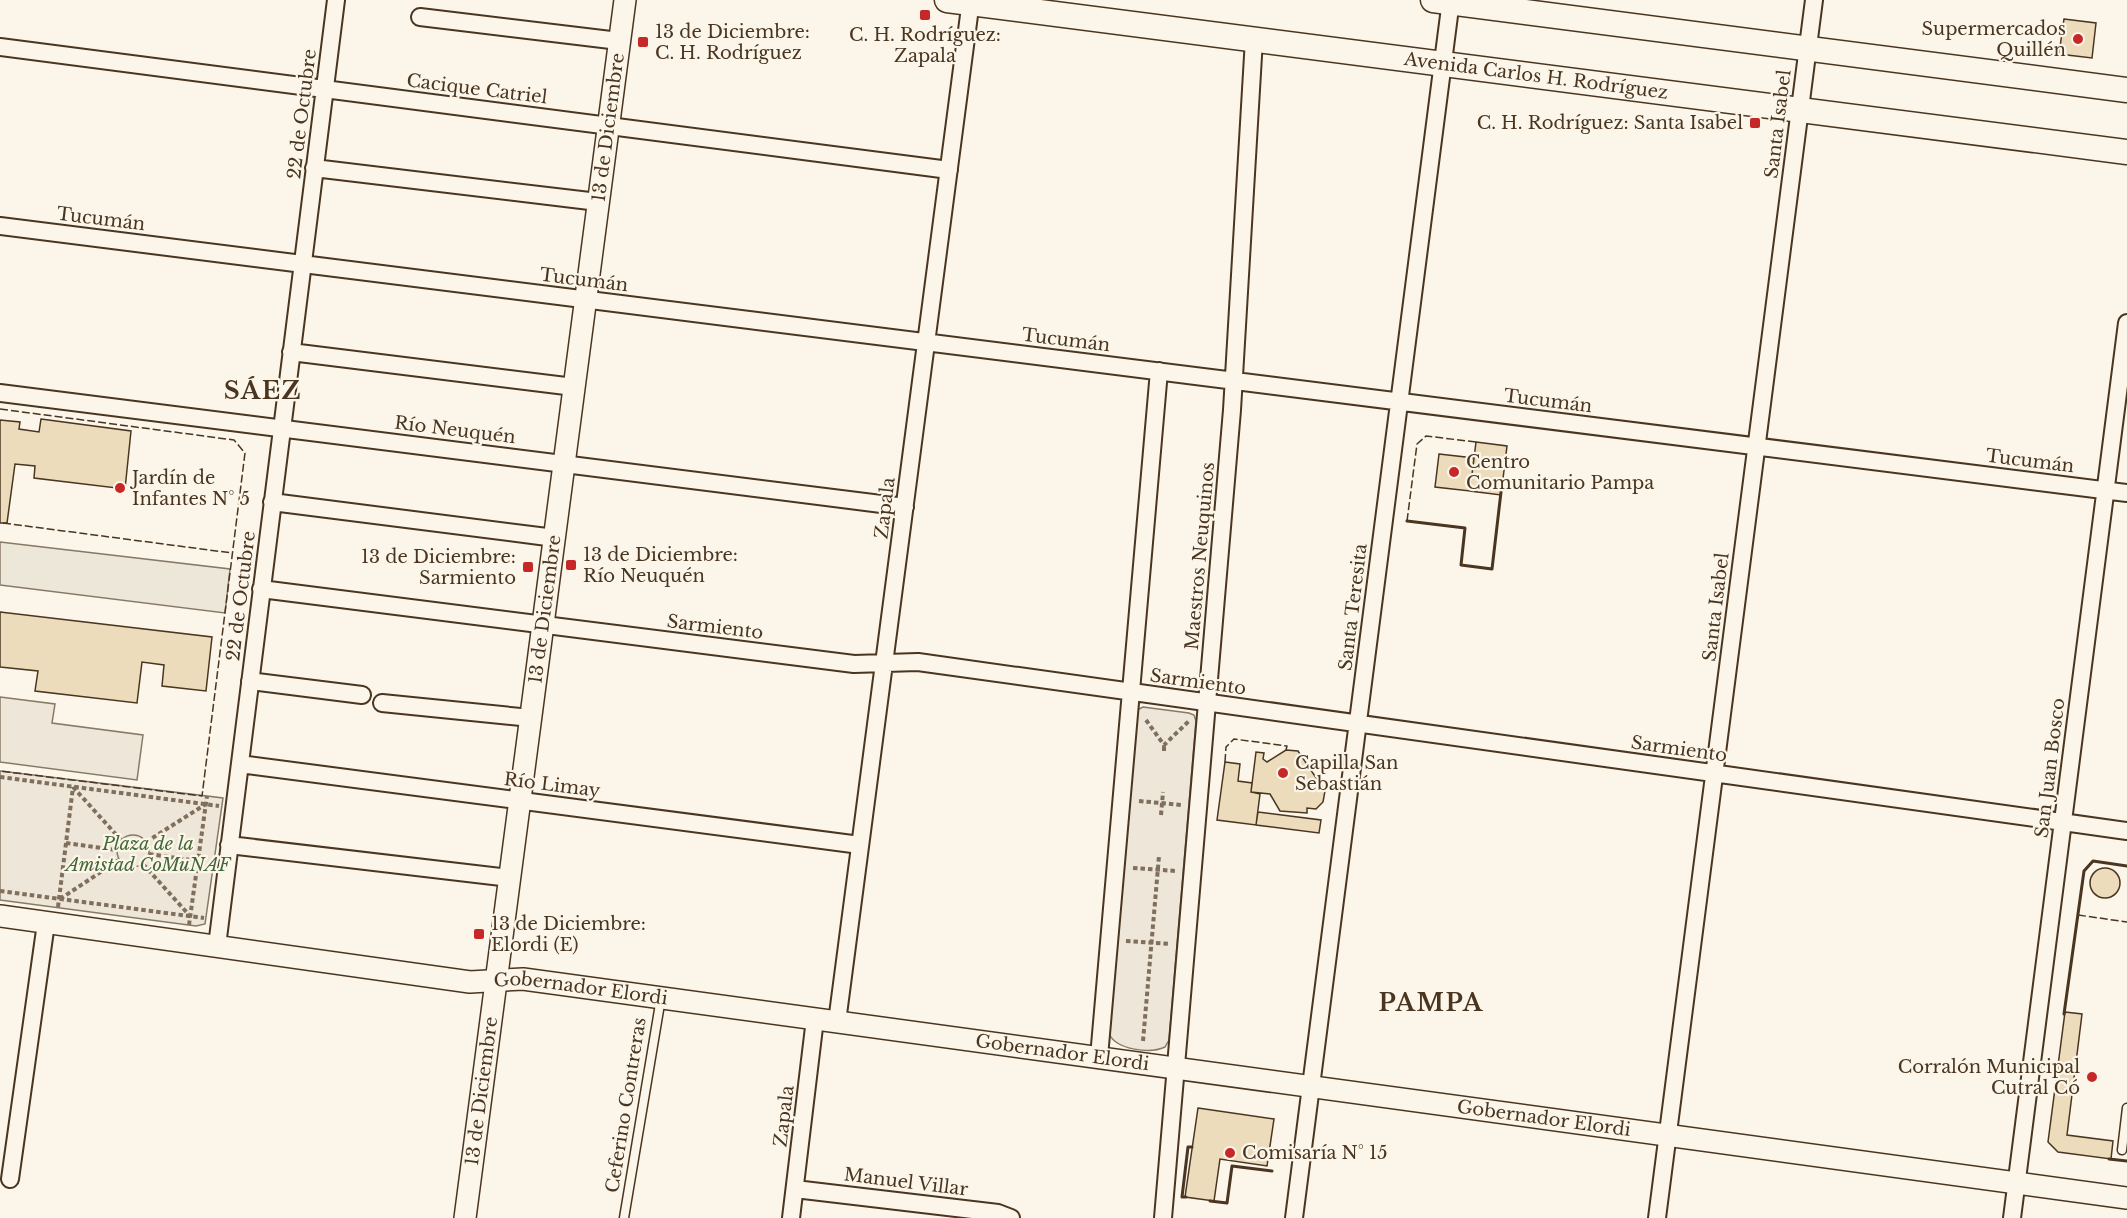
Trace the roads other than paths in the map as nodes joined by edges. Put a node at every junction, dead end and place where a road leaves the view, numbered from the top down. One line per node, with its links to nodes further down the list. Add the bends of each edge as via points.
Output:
1 (336, 0): 13 (street, 22 de Octubre)
2 (625, 0): 9 (street, 13 de Diciembre)
3 (947, 0): 6 (main road, Avenida Carlos H. Rodríguez)
4 (1814, 0): 11 (street, Santa Isabel)
5 (1445, 1): 11 (main road); 12 (street, Santa Teresita)
6 (971, 2): 8 (main road, Avenida Carlos H. Rodríguez); 19 (street, Zapala)
7 (420, 17): 9 (street)
8 (1254, 39): 12 (main road, Avenida Carlos H. Rodríguez); 28 (street, Maestros Neuquinos)
9 (619, 41): 16 (street, 13 de Diciembre)
10 (0, 47): 13 (street, Cacique Catriel)
11 (1808, 48): 14 (main road); 15 (street, Santa Isabel)
12 (1442, 64): 15 (main road, Avenida Carlos H. Rodríguez); 31 (street, Santa Teresita)
13 (324, 89): 16 (street, Cacique Catriel); 18 (street, 22 de Octubre)
14 (2127, 90)
15 (1800, 109): 17 (main road, Avenida Carlos H. Rodríguez); 33 (street, Santa Isabel)
16 (608, 126): 19 (street, Cacique Catriel); 20 (street, 13 de Diciembre)
17 (2127, 152)
18 (314, 168): 20 (street); 22 (street, 22 de Octubre)
19 (949, 170): 25 (street, Zapala)
20 (598, 202): 23 (street, 13 de Diciembre)
21 (0, 226): 22 (street, Tucumán)
22 (303, 264): 23 (street, Tucumán); 26 (street, 22 de Octubre)
23 (586, 299): 25 (street, Tucumán); 29 (street, 13 de Diciembre)
24 (2127, 323): 35 (street, San Juan Bosco)
25 (926, 342): 27 (street, Tucumán); 38 (street, Zapala)
26 (291, 352): 29 (street); 32 (street, 22 de Octubre)
27 (1159, 371): 28 (street, Tucumán); 44 (street)
28 (1234, 381): 31 (street, Tucumán); 46 (street, Maestros Neuquinos)
29 (574, 387): 34 (street, 13 de Diciembre)
30 (0, 393): 32 (street, Río Neuquén)
31 (1399, 402): 33 (street, Tucumán); 49 (street, Santa Teresita)
32 (282, 428): 34 (street, Río Neuquén); 37 (street, 22 de Octubre)
33 (1756, 446): 35 (street, Tucumán); 51 (street, Santa Isabel)
34 (564, 464): 38 (street, Río Neuquén); 39 (street, 13 de Diciembre)
35 (2106, 490): 36 (street, Tucumán); 53 (street, San Juan Bosco)
36 (2127, 493)
37 (272, 502): 39 (street); 40 (street, 22 de Octubre)
38 (905, 507): 42 (street, Zapala)
39 (555, 538): 41 (street, 13 de Diciembre)
40 (261, 589): 41 (street, Sarmiento); 43 (street, 22 de Octubre)
41 (543, 625): 42 (street, Sarmiento, via 854,664); 48 (street, 13 de Diciembre)
42 (884, 663): 44 (street, Sarmiento, via 918,662); 56 (street, Zapala)
43 (250, 681): 45 (street); 50 (street, 22 de Octubre)
44 (1131, 692): 46 (street, Sarmiento); 65 (street)
45 (362, 695)
46 (1207, 703): 49 (street, Sarmiento); 66 (street, Maestros Neuquinos)
47 (382, 704): 48 (street)
48 (531, 718): 52 (street, 13 de Diciembre)
49 (1358, 724): 51 (street, Sarmiento); 67 (street, Santa Teresita)
50 (240, 764): 52 (street, Río Limay); 55 (street, 22 de Octubre)
51 (1714, 773): 53 (street, Sarmiento); 69 (street, Santa Isabel)
52 (520, 801): 56 (street, Río Limay); 57 (street, 13 de Diciembre)
53 (2063, 822): 54 (street, Sarmiento); 72 (street, San Juan Bosco)
54 (2127, 831)
55 (229, 845): 57 (street); 60 (street, 22 de Octubre)
56 (860, 845): 64 (street, Zapala)
57 (510, 878): 61 (street, 13 de Diciembre)
58 (52, 915): 59 (street, Gobernador Elordi); 60 (street, Gobernador Elordi); 71 (street)
59 (0, 916)
60 (217, 946): 61 (street, Gobernador Elordi, via 470,982)
61 (497, 980): 62 (street, Gobernador Elordi, via 518,978); 75 (street, 13 de Diciembre)
62 (661, 998): 63 (street, Gobernador Elordi); 76 (lane, Ceferino Contreras)
63 (815, 1019): 64 (street, Gobernador Elordi); 73 (street, Zapala)
64 (837, 1022): 65 (street, Gobernador Elordi)
65 (1099, 1057): 66 (street, Gobernador Elordi)
66 (1176, 1068): 67 (street, Gobernador Elordi); 79 (street, Maestros Neuquinos)
67 (1311, 1086): 69 (street, Gobernador Elordi); 80 (street, Santa Teresita)
68 (2127, 1108): 70 (lane)
69 (1668, 1135): 72 (street, Gobernador Elordi); 81 (street, Santa Isabel)
70 (2122, 1150)
71 (10, 1179)
72 (2016, 1182): 74 (street, Gobernador Elordi); 82 (street, San Juan Bosco)
73 (795, 1189): 77 (street, Zapala); 78 (street, Manuel Villar, via 998,1213)
74 (2127, 1198)
75 (465, 1218)
76 (624, 1218)
77 (791, 1218)
78 (1011, 1218)
79 (1163, 1218)
80 (1294, 1218)
81 (1657, 1218)
82 (2012, 1218)

